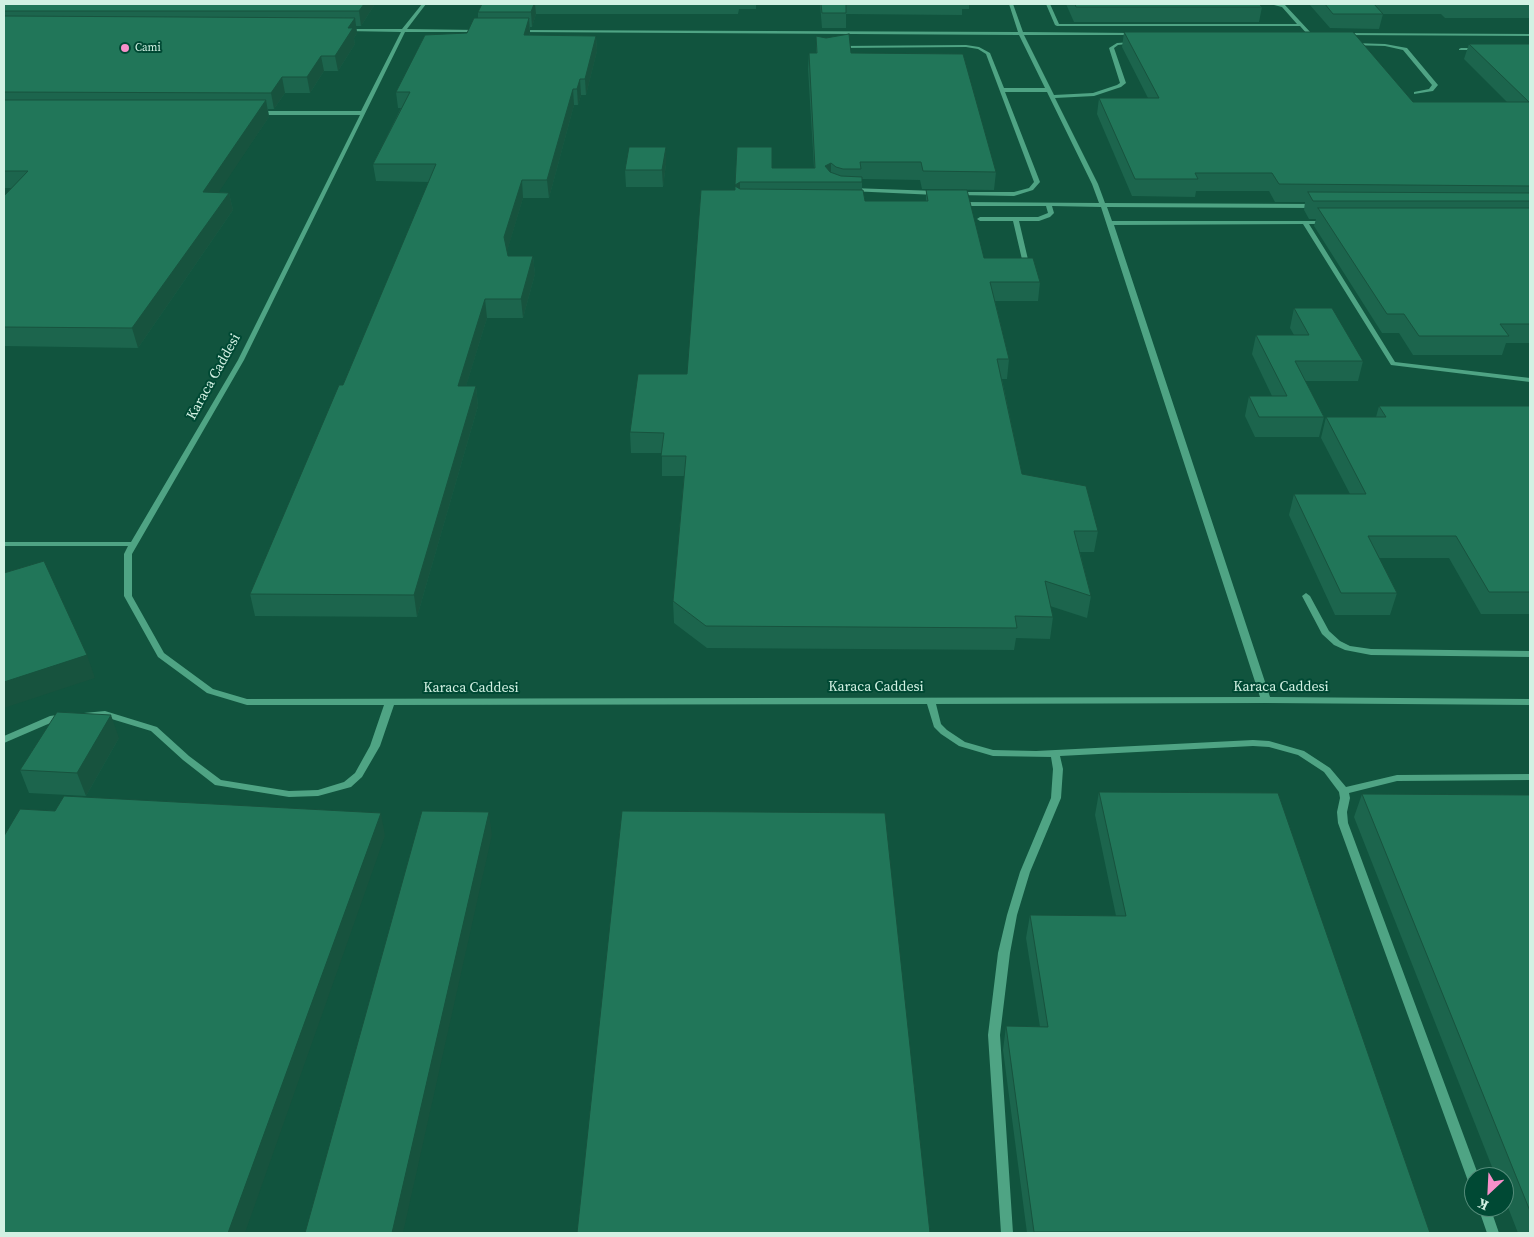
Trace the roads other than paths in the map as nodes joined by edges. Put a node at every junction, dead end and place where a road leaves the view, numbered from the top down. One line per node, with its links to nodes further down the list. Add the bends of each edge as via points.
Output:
1 (424, 4): 7 (street, Karaca Caddesi)
2 (1011, 4): 10 (street)
3 (1048, 4): 5 (street, via 1057,25)
4 (1272, 4): 5 (street, via 1283,6)
5 (1300, 25): 13 (street)
6 (336, 30): 7 (street)
7 (404, 30): 8 (street); 29 (street, Karaca Caddesi)
8 (484, 30)
9 (514, 31): 10 (street)
10 (1021, 34): 11 (street); 25 (street)
11 (1138, 34)
12 (1300, 34): 13 (street)
13 (1310, 34): 14 (street)
14 (1319, 34)
15 (1337, 34): 16 (street)
16 (1402, 34): 17 (street); 20 (street)
17 (1530, 35)
18 (1136, 43): 27 (street, via 1117,44 1111,48 1123,83 1119,86 1094,94)
19 (1345, 44): 20 (street)
20 (1401, 44): 26 (street, via 1435,86 1432,90)
21 (831, 48): 24 (street, via 862,45 975,47 988,53)
22 (1461, 49): 23 (street)
23 (1481, 49)
24 (1003, 90): 25 (street); 32 (street, via 1037,182 1031,189 1014,194)
25 (1049, 90): 27 (street)
26 (1416, 93)
27 (1053, 98): 35 (street)
28 (250, 113): 29 (street)
29 (363, 113): 45 (street, Karaca Caddesi, via 241,360)
30 (841, 190): 31 (street)
31 (939, 193)
32 (949, 193)
33 (949, 204): 34 (street)
34 (1048, 204): 35 (street); 38 (street, via 1052,213 1048,216)
35 (1103, 204): 36 (street); 41 (street)
36 (1322, 206)
37 (980, 219): 38 (street)
38 (1016, 219): 42 (street)
39 (1305, 222): 40 (street); 41 (street); 43 (street, via 1393,364)
40 (1334, 222)
41 (1110, 223): 48 (street)
42 (1028, 274)
43 (1530, 380)
44 (4, 544): 45 (street)
45 (134, 544): 50 (street, Karaca Caddesi, via 128,554 128,596 161,655 210,690 247,702)
46 (1306, 596): 47 (street, via 1325,632 1337,643 1354,649 1371,652)
47 (1530, 654)
48 (1266, 700): 49 (street, Karaca Caddesi); 51 (street, Karaca Caddesi)
49 (931, 701): 50 (street, Karaca Caddesi); 53 (street, via 937,725 962,744 993,753)
50 (390, 702): 52 (street, via 375,746 360,775 347,785 318,793 289,794 218,783 154,729 105,714 53,718)
51 (1530, 702)
52 (4, 740)
53 (1055, 753): 55 (street, via 1269,744 1293,750 1315,761 1337,780); 58 (street, via 1058,769 1056,798 1025,872 1012,915 1000,976 994,1035)
54 (1530, 777): 55 (street, via 1398,778)
55 (1344, 791): 56 (street, via 1343,824)
56 (1469, 1167)
57 (1487, 1217): 59 (street)
58 (1007, 1233)
59 (1493, 1233)

